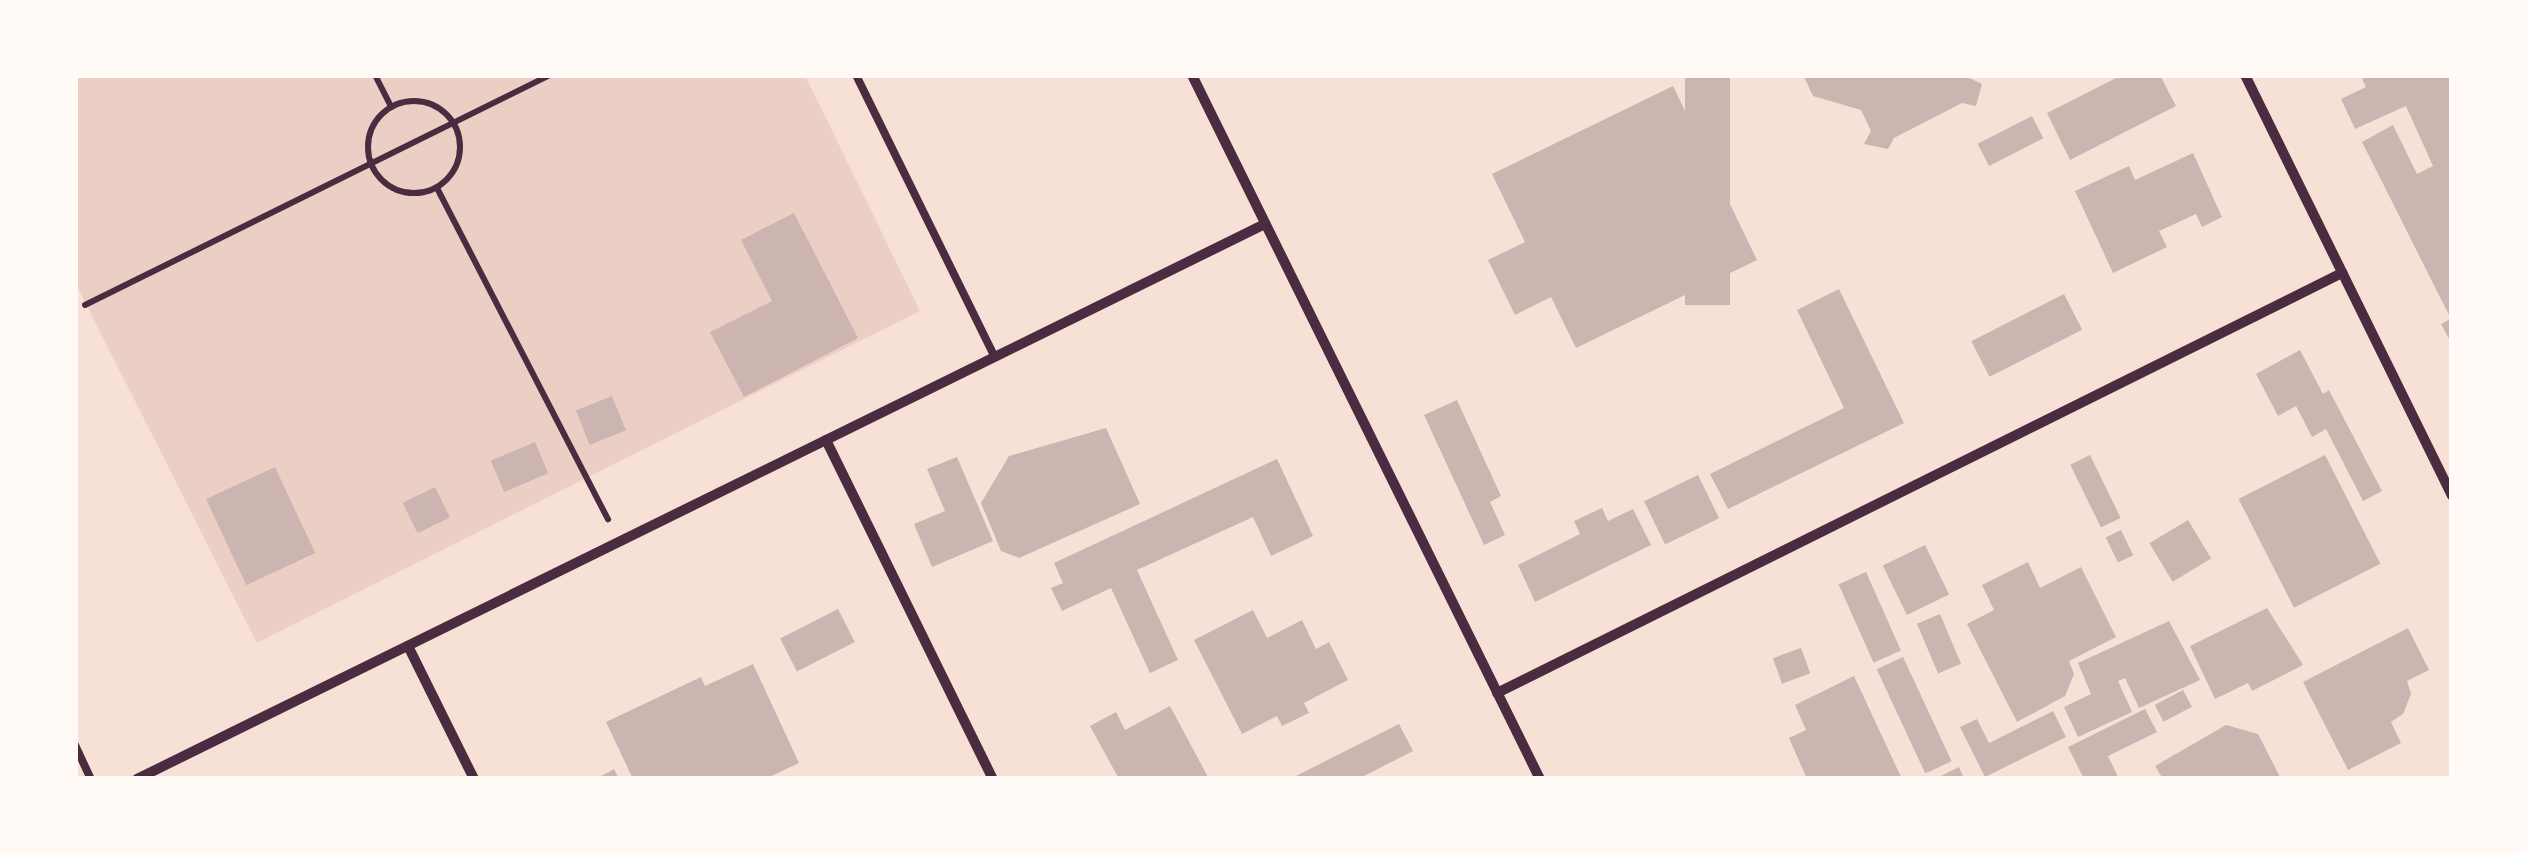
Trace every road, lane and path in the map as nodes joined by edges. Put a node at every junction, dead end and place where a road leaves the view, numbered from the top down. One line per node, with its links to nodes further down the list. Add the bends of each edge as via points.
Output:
1 (376, 75): 6 (path)
2 (550, 75): 7 (path)
3 (856, 75): 13 (lane)
4 (1192, 75): 10 (street)
5 (2245, 75): 11 (street)
6 (391, 107): 7 (path, via 424,101); 8 (path, via 368,140)
7 (454, 123): 8 (path); 9 (path, via 461,144 456,169)
8 (371, 163): 9 (path, via 397,190); 12 (path)
9 (438, 188): 16 (path)
10 (1265, 224): 13 (street); 18 (street)
11 (2342, 273): 15 (street); 18 (street)
12 (85, 305)
13 (995, 357): 14 (street)
14 (826, 440): 16 (street); 23 (street)
15 (2452, 496)
16 (619, 542): 17 (street)
17 (408, 646): 21 (street); 22 (street)
18 (1497, 693): 24 (street)
19 (75, 745): 20 (lane)
20 (92, 779)
21 (137, 779)
22 (474, 779)
23 (993, 779)
24 (1540, 779)

